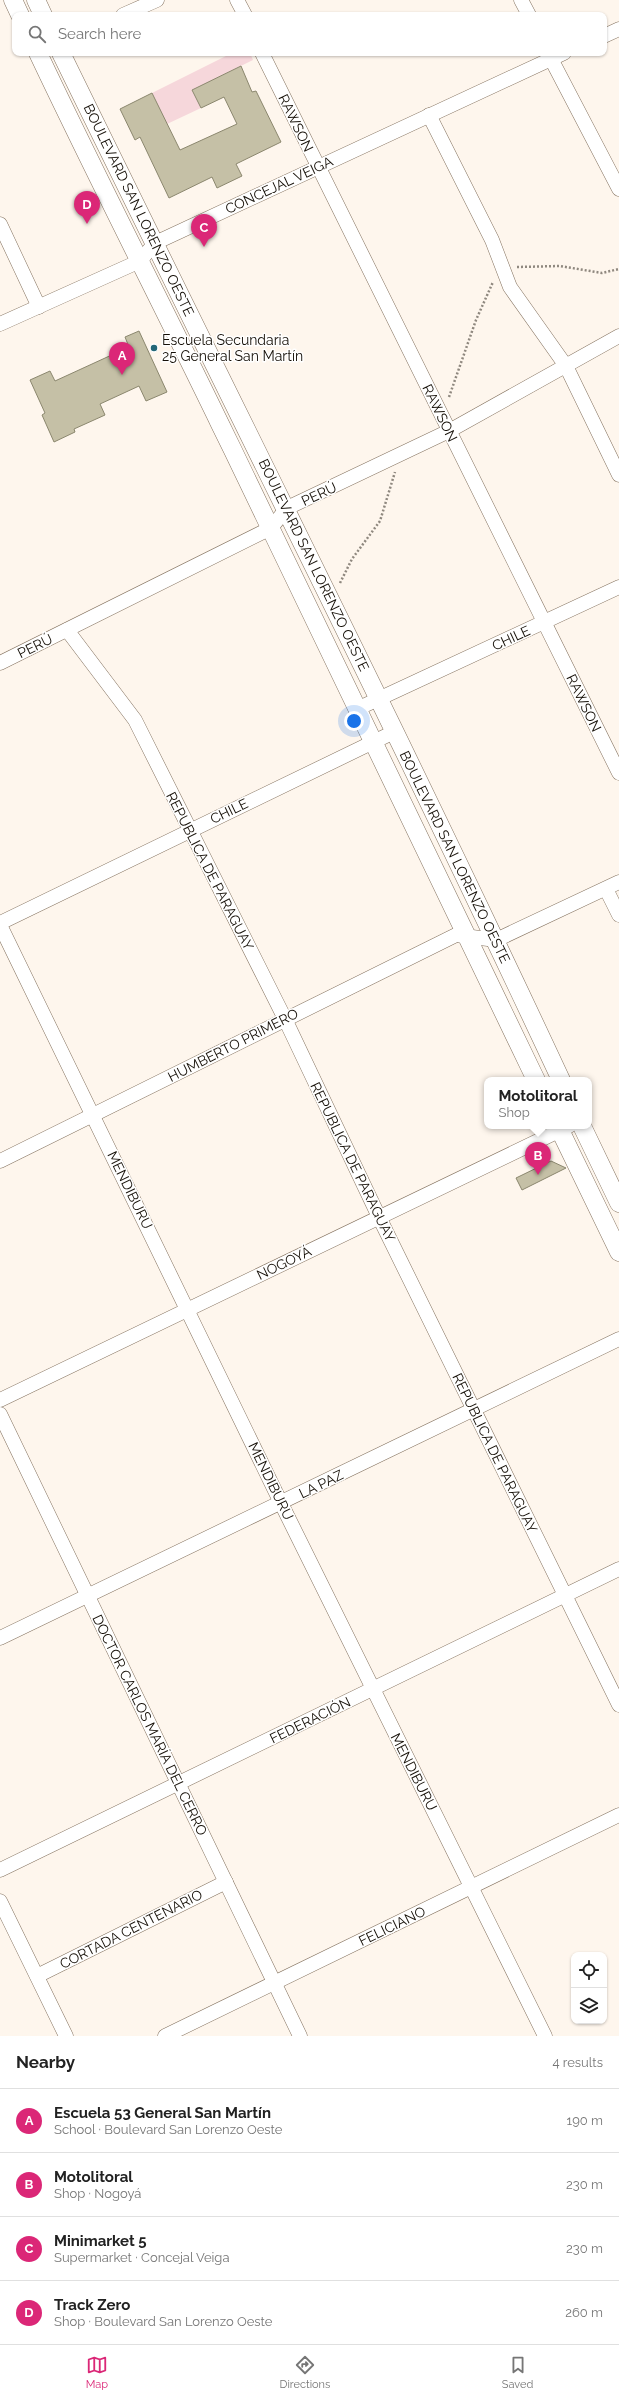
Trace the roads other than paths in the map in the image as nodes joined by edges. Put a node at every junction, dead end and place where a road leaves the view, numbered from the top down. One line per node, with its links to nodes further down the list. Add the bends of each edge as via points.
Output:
1 (12, 0): 6 (main road)
2 (36, 0): 7 (main road)
3 (157, 0): 8 (street)
4 (238, 0): 9 (street)
5 (521, 0): 10 (street)
6 (18, 12)
7 (42, 12)
8 (131, 12)
9 (243, 12)
10 (527, 12)
11 (619, 29): 12 (street)
12 (607, 35)
13 (39, 56): 22 (main road, BOULEVARD SAN LORENZO OESTE, via 92,168)
14 (63, 56): 21 (main road, BOULEVARD SAN LORENZO OESTE)
15 (263, 56): 18 (street, RAWSON)
16 (549, 56): 17 (street, CONCEJAL VEIGA); 19 (street)
17 (429, 114): 18 (street, CONCEJAL VEIGA); 26 (street, via 492,240 510,287)
18 (317, 167): 21 (street, CONCEJAL VEIGA); 27 (street, RAWSON)
19 (619, 189)
20 (0, 224): 23 (street)
21 (155, 243): 22 (street, CONCEJAL VEIGA); 29 (main road, BOULEVARD SAN LORENZO OESTE)
22 (140, 260): 23 (street, CONCEJAL VEIGA); 30 (main road, BOULEVARD SAN LORENZO OESTE)
23 (39, 307): 24 (street, CONCEJAL VEIGA)
24 (0, 324)
25 (619, 336): 26 (street, PERÚ)
26 (566, 366): 27 (street, PERÚ); 28 (street)
27 (449, 431): 29 (street, PERÚ); 32 (street, RAWSON)
28 (619, 475)
29 (287, 508): 30 (street, PERÚ); 35 (main road, BOULEVARD SAN LORENZO OESTE)
30 (271, 528): 33 (street, PERÚ); 36 (main road, BOULEVARD SAN LORENZO OESTE)
31 (619, 587): 32 (street, CHILE)
32 (544, 623): 35 (street, CHILE); 39 (street, RAWSON)
33 (67, 630): 34 (street, PERÚ); 40 (street, REPUBLICA DE PARAGUAY, via 135,720)
34 (0, 663)
35 (379, 698): 36 (street, CHILE); 37 (main road, BOULEVARD SAN LORENZO OESTE)
36 (359, 708): 38 (main road, BOULEVARD SAN LORENZO OESTE)
37 (394, 732): 38 (street, CHILE); 46 (main road, BOULEVARD SAN LORENZO OESTE)
38 (374, 740): 40 (street, CHILE); 45 (main road, BOULEVARD SAN LORENZO OESTE)
39 (619, 773)
40 (190, 830): 44 (street, CHILE); 47 (street, REPUBLICA DE PARAGUAY)
41 (619, 882): 42 (street)
42 (606, 889): 43 (street); 46 (street)
43 (619, 915)
44 (0, 924): 50 (street, MENDIBURU)
45 (468, 936): 46 (street, HUMBERTO PRIMERO); 47 (street, HUMBERTO PRIMERO, via 456,935); 48 (main road, BOULEVARD SAN LORENZO OESTE)
46 (496, 940): 49 (main road, BOULEVARD SAN LORENZO OESTE)
47 (285, 1019): 50 (street, HUMBERTO PRIMERO); 56 (street, REPUBLICA DE PARAGUAY)
48 (535, 1077)
49 (560, 1077)
50 (94, 1115): 54 (street, HUMBERTO PRIMERO); 58 (street, MENDIBURU)
51 (558, 1129): 56 (street, NOGOYÁ)
52 (563, 1129): 57 (main road)
53 (583, 1129): 55 (main road)
54 (0, 1161)
55 (619, 1203)
56 (379, 1217): 58 (street, NOGOYÁ); 61 (street, REPUBLICA DE PARAGUAY)
57 (619, 1252)
58 (188, 1310): 60 (street, NOGOYÁ); 63 (street, MENDIBURU)
59 (619, 1339): 61 (street, LA PAZ)
60 (0, 1400)
61 (474, 1409): 63 (street, LA PAZ); 65 (street, REPUBLICA DE PARAGUAY)
62 (0, 1414): 66 (street, DOCTOR CARLOS MARÍA DEL CERRO)
63 (281, 1503): 66 (street, LA PAZ); 68 (street, MENDIBURU)
64 (619, 1569): 65 (street, FEDERACIÓN)
65 (566, 1595): 68 (street, FEDERACIÓN); 69 (street, REPUBLICA DE PARAGUAY)
66 (87, 1596): 67 (street, LA PAZ); 70 (street, DOCTOR CARLOS MARÍA DEL CERRO)
67 (0, 1638)
68 (373, 1690): 70 (street, FEDERACIÓN); 74 (street, MENDIBURU)
69 (619, 1705)
70 (178, 1784): 72 (street, FEDERACIÓN); 73 (street, DOCTOR CARLOS MARÍA DEL CERRO)
71 (619, 1815): 74 (street, FELICIANO)
72 (0, 1870)
73 (226, 1882): 76 (street, CORTADA CENTENARIO); 77 (street, DOCTOR CARLOS MARÍA DEL CERRO)
74 (471, 1887): 77 (street, FELICIANO); 81 (street, MENDIBURU)
75 (0, 1901): 76 (street)
76 (37, 1976): 78 (street)
77 (275, 1984): 79 (street, FELICIANO); 80 (street, DOCTOR CARLOS MARÍA DEL CERRO)
78 (66, 2036)
79 (165, 2036)
80 (300, 2036)
81 (545, 2036)

